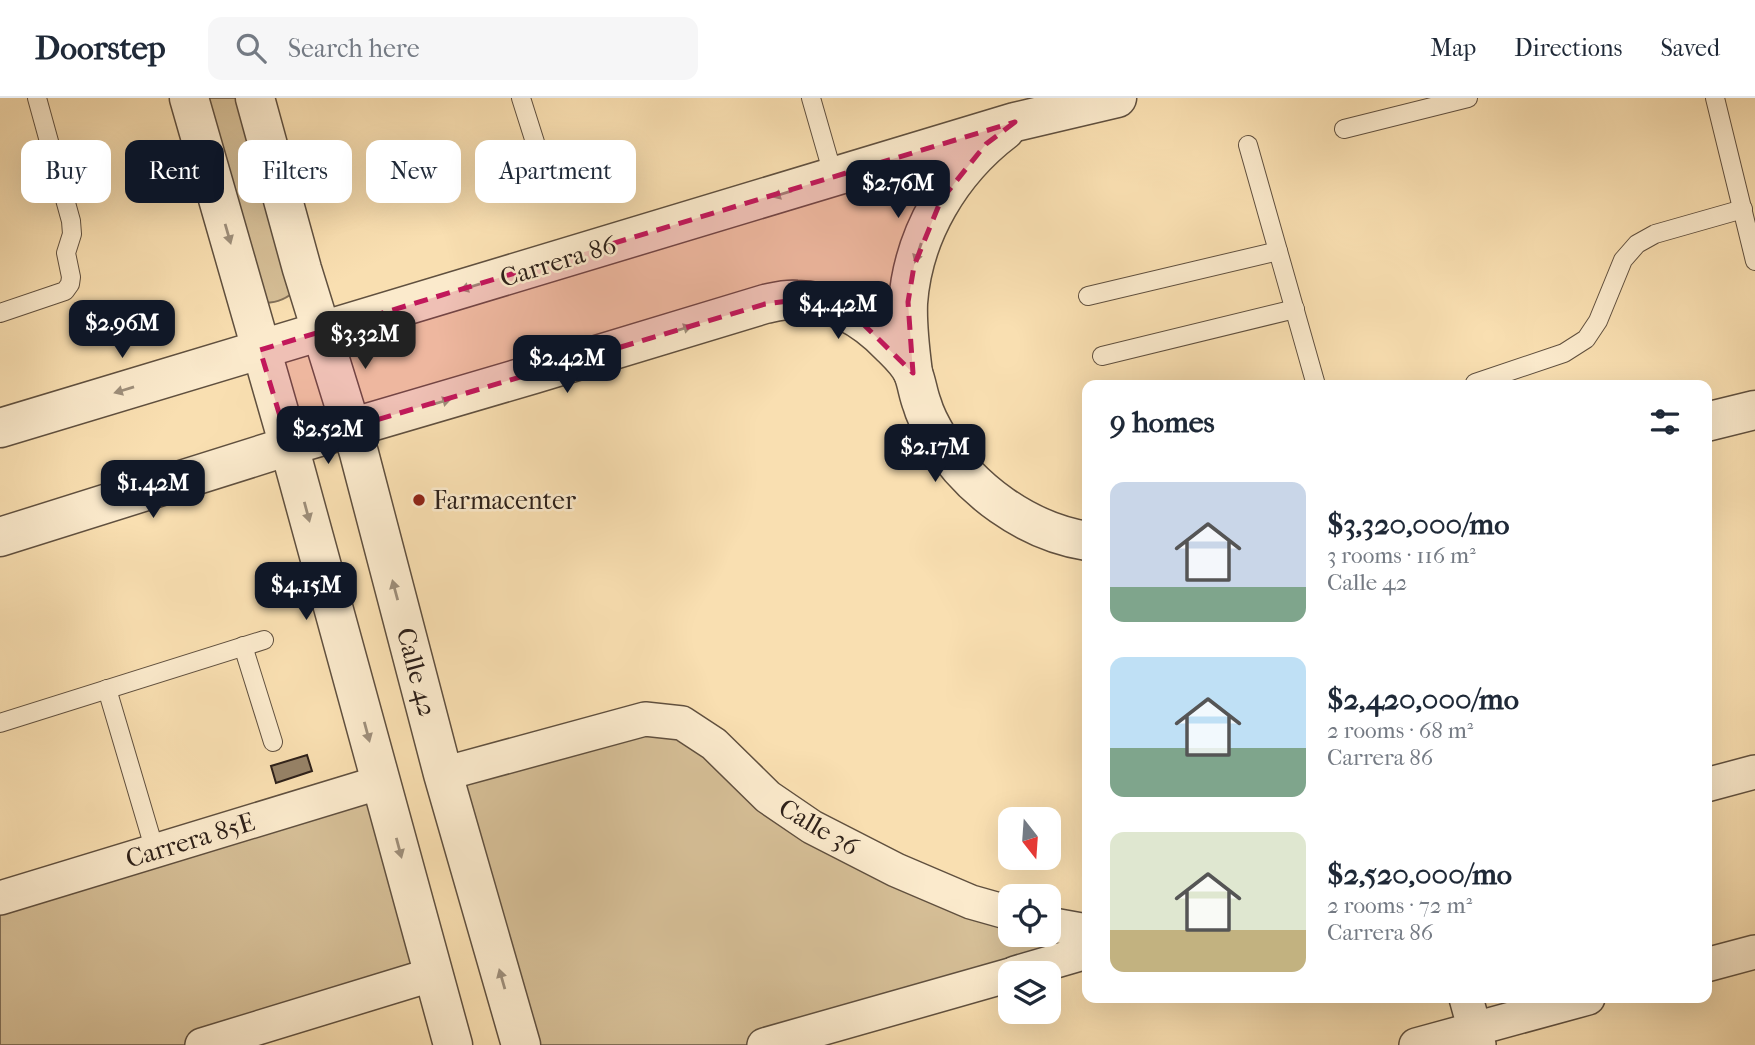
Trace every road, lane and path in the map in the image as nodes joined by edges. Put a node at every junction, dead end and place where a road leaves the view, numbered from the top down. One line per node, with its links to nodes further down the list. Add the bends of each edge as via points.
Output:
1 (37, 98): 19 (lane, via 71,221 66,253 70,284 54,296)
2 (189, 98): 21 (street, one-way to 21)
3 (255, 98): 20 (street, Calle 42)
4 (521, 98): 11 (lane)
5 (811, 98): 13 (lane)
6 (1117, 98): 9 (street, Carrera 86)
7 (1468, 98): 10 (lane)
8 (1715, 98): 14 (lane)
9 (1026, 113): 13 (street, Carrera 86); 23 (street, one-way to 23, via 961,170 925,232 908,302)
10 (1344, 130)
11 (534, 140)
12 (1248, 145): 15 (lane)
13 (834, 178): 20 (street, Carrera 86, one-way to 20)
14 (1743, 209): 16 (lane); 25 (lane, via 1655,234 1637,244 1623,260 1586,339 1564,353)
15 (1278, 251): 17 (lane); 18 (lane)
16 (1755, 261)
17 (1088, 296)
18 (1294, 310): 22 (lane); 24 (lane)
19 (0, 313)
20 (321, 332): 21 (street, Carrera 86); 28 (street, Calle 42)
21 (260, 350): 29 (street, Carrera 86, one-way to 29); 30 (street)
22 (1102, 356)
23 (913, 373): 28 (street, one-way to 23, via 765,304 796,299 827,304 856,317 881,336); 32 (street, via 938,438 982,491 1041,527)
24 (1315, 380)
25 (1484, 380)
26 (1755, 410): 27 (street)
27 (1712, 421)
28 (352, 428): 30 (street); 39 (street, Calle 42, one-way to 28)
29 (0, 429)
30 (289, 446): 31 (street); 40 (street, one-way to 40)
31 (0, 537)
32 (1082, 540)
33 (264, 640): 34 (lane)
34 (243, 646): 35 (lane); 37 (lane)
35 (107, 689): 36 (lane); 42 (lane)
36 (0, 723)
37 (273, 742)
38 (1755, 772): 41 (street)
39 (443, 775): 44 (street, Calle 36, via 645,719 682,723 714,744 768,797 812,827 895,870); 57 (street, Calle 42, one-way to 39)
40 (381, 782): 42 (street, Carrera 85E); 51 (street, one-way to 51)
41 (1712, 783)
42 (155, 851): 43 (street, Carrera 85E)
43 (0, 898)
44 (998, 910)
45 (1061, 926): 46 (street)
46 (1082, 930)
47 (1755, 952): 50 (street)
48 (1082, 954): 49 (street)
49 (1058, 961)
50 (1712, 963)
51 (434, 974): 55 (street); 56 (street)
52 (998, 978): 58 (street)
53 (1566, 1003): 54 (street)
54 (1473, 1024): 59 (street)
55 (202, 1045)
56 (453, 1045)
57 (521, 1045)
58 (764, 1045)
59 (1416, 1045)

